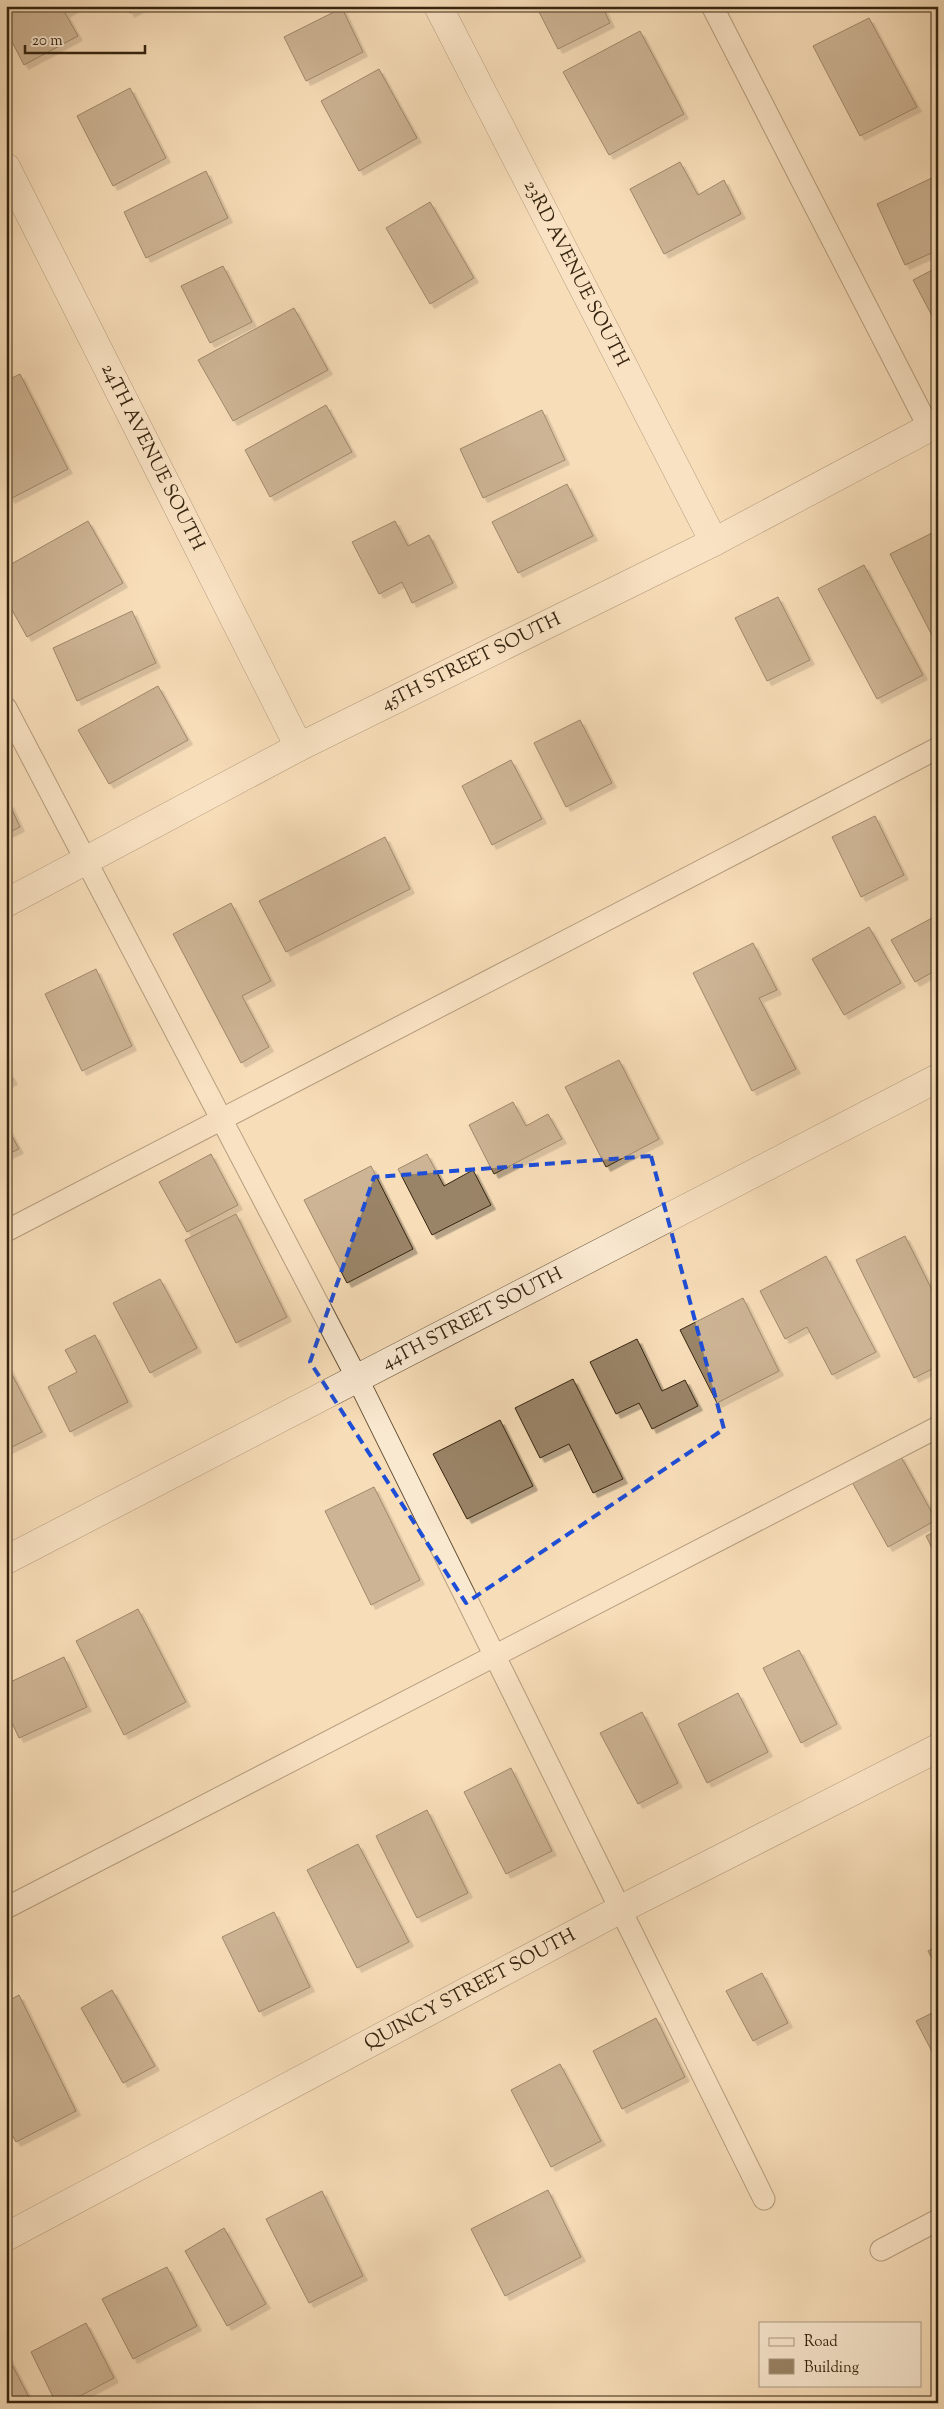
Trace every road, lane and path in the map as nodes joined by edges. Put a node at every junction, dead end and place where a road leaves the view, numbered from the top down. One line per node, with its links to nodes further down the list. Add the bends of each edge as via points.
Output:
1 (438, 6): 5 (street, 23RD AVENUE SOUTH)
2 (712, 6): 4 (lane)
3 (6, 167): 7 (street, 24TH AVENUE SOUTH)
4 (933, 426): 5 (street, 45TH STREET SOUTH)
5 (714, 542): 7 (street, 45TH STREET SOUTH)
6 (6, 708): 9 (lane)
7 (299, 747): 9 (street, 45TH STREET SOUTH)
8 (938, 748): 12 (lane)
9 (85, 861): 10 (street, 45TH STREET SOUTH); 12 (lane)
10 (6, 903)
11 (938, 1078): 14 (street, 44TH STREET SOUTH)
12 (221, 1120): 13 (lane); 14 (lane)
13 (6, 1231)
14 (357, 1378): 16 (street, 44TH STREET SOUTH); 17 (lane)
15 (938, 1427): 17 (lane)
16 (6, 1560)
17 (494, 1656): 19 (lane); 20 (lane)
18 (938, 1748): 20 (street, QUINCY STREET SOUTH)
19 (6, 1908)
20 (622, 1909): 21 (lane); 23 (street, QUINCY STREET SOUTH)
21 (764, 2199)
22 (938, 2220): 24 (lane)
23 (6, 2237)
24 (881, 2250)

